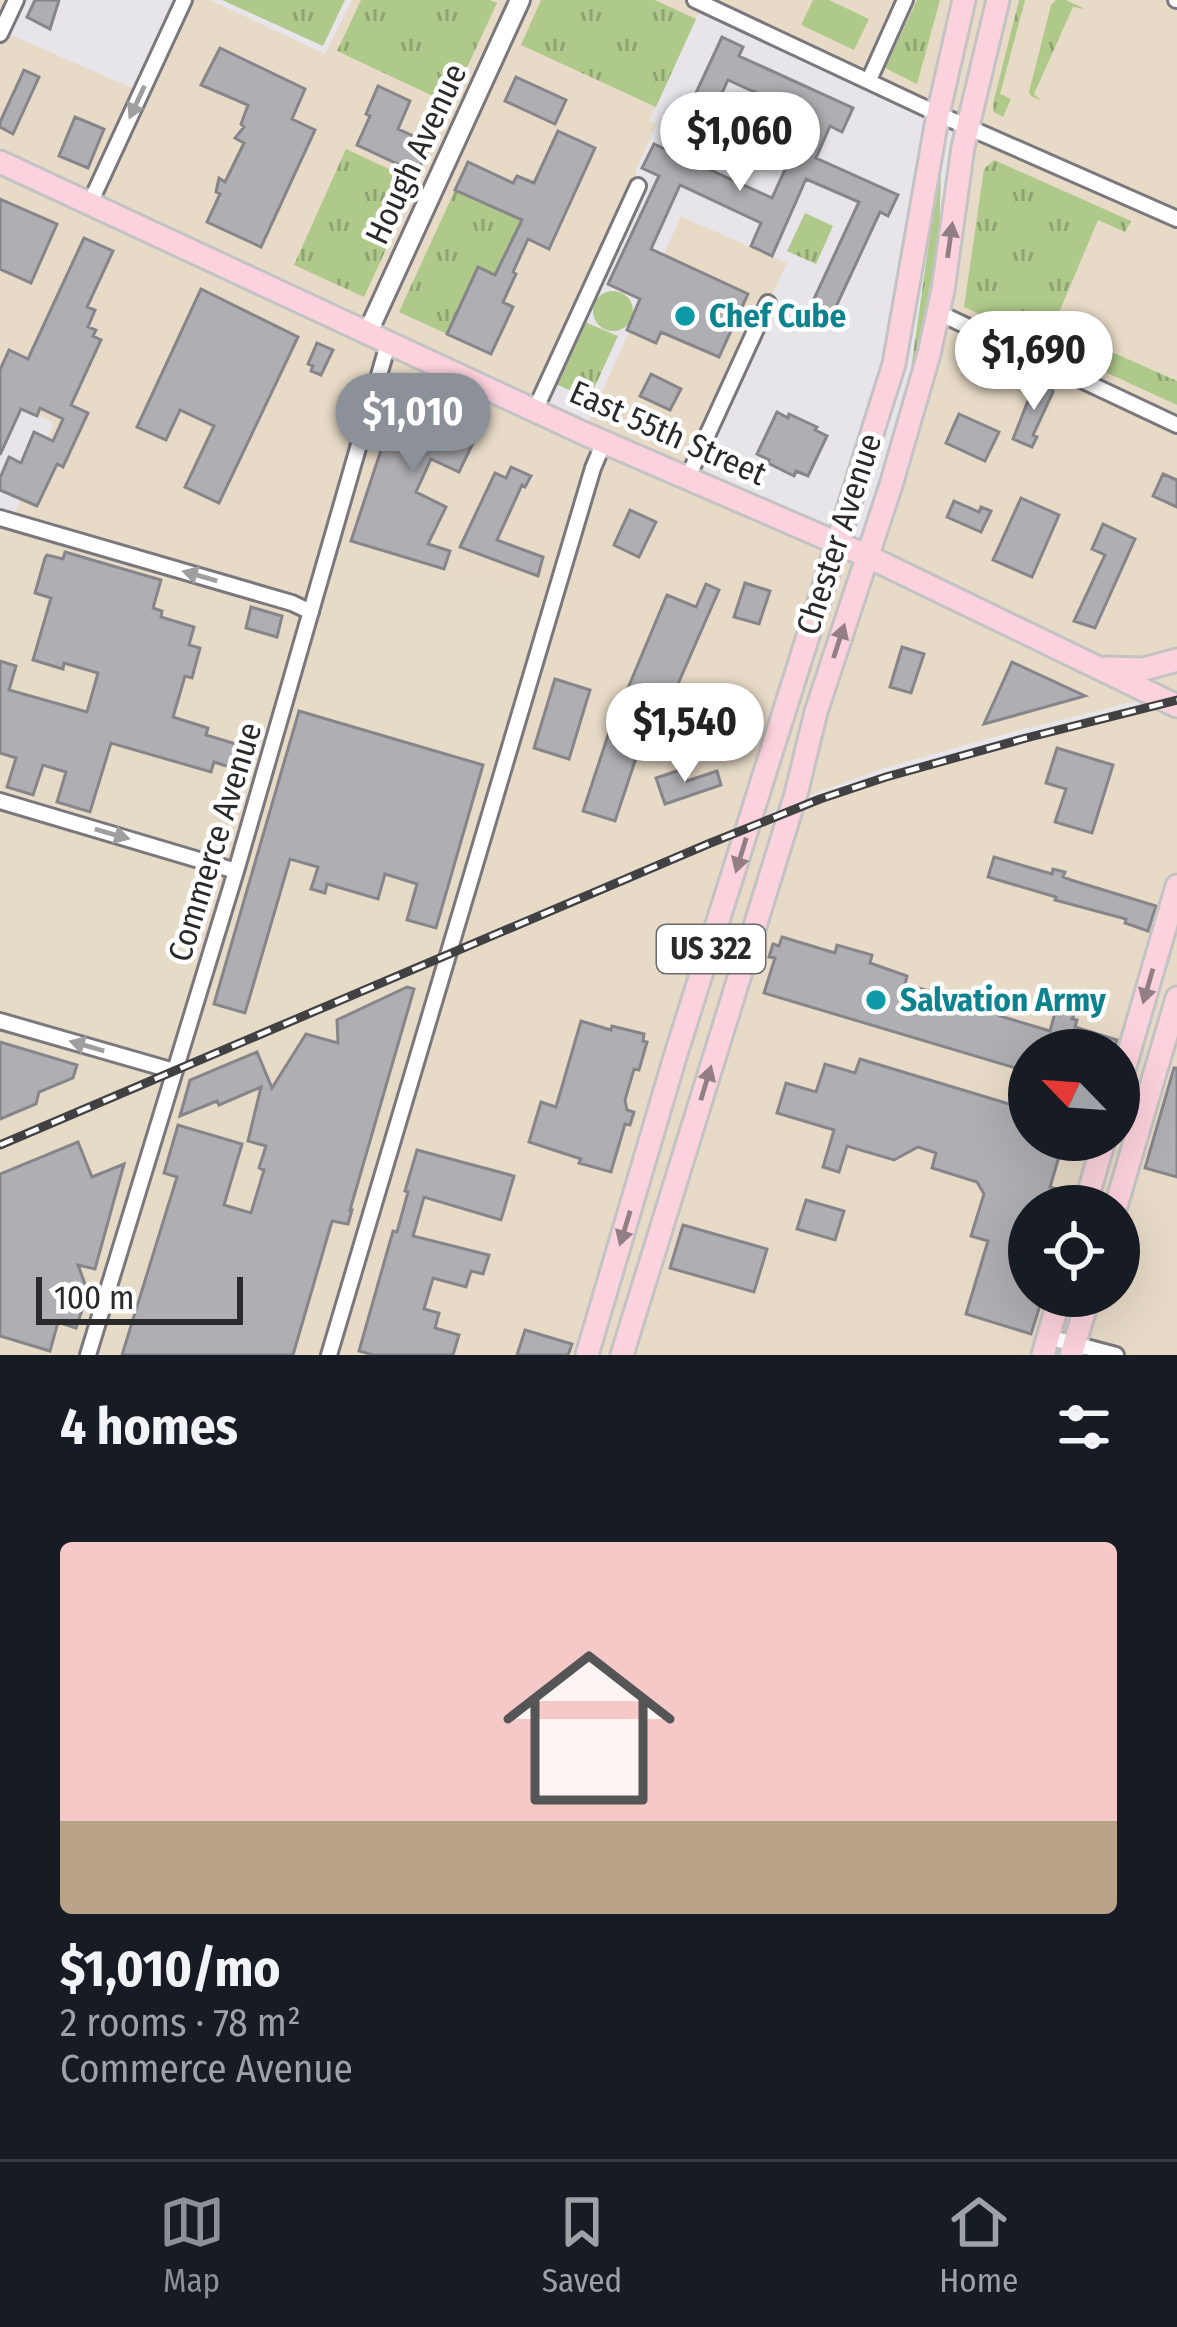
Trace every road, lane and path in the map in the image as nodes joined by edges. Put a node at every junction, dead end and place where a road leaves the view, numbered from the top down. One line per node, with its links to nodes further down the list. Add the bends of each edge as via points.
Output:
1 (16, 0): 8 (street)
2 (184, 0): 14 (street, one-way to 14)
3 (520, 0): 18 (street, Hough Avenue)
4 (695, 0): 9 (street)
5 (905, 0): 9 (street)
6 (964, 0): 10 (main road, Chester Avenue / US 322)
7 (998, 0): 11 (main road, Chester Avenue / US 322)
8 (0, 34)
9 (868, 80): 10 (street)
10 (938, 114): 11 (street); 25 (main road, Chester Avenue / US 322, via 895,364)
11 (968, 128): 15 (street); 17 (main road, Chester Avenue / US 322, one-way to 11)
12 (0, 162): 14 (main road, East 55th Street)
13 (638, 186): 20 (street)
14 (90, 203): 18 (main road, East 55th Street)
15 (1177, 220)
16 (769, 303): 23 (street)
17 (939, 314): 21 (street); 26 (main road, Chester Avenue / US 322)
18 (367, 334): 19 (main road, East 55th Street)
19 (388, 344): 20 (main road, East 55th Street); 27 (street, Commerce Avenue)
20 (535, 410): 22 (main road, East 55th Street)
21 (1177, 425)
22 (604, 442): 23 (main road, East 55th Street); 44 (street)
23 (688, 477): 25 (main road, East 55th Street)
24 (0, 518): 27 (street, one-way to 24)
25 (839, 544): 26 (main road, East 55th Street); 45 (main road, Chester Avenue / US 322, one-way to 45)
26 (867, 556): 29 (main road, East 55th Street); 46 (main road, Chester Avenue / US 322, one-way to 26)
27 (310, 612): 32 (street, Commerce Avenue)
28 (1177, 660): 29 (main road)
29 (1098, 668): 30 (main road, East 55th Street)
30 (1177, 706)
31 (0, 801): 32 (street, one-way to 32)
32 (236, 871): 37 (street, Commerce Avenue)
33 (1177, 886): 36 (main road, one-way to 36)
34 (1177, 998): 38 (main road)
35 (0, 1021): 37 (street, one-way to 35)
36 (1136, 1029)
37 (174, 1071): 43 (street, Commerce Avenue)
38 (1122, 1185)
39 (1054, 1317): 41 (main road)
40 (1083, 1317): 42 (main road)
41 (1045, 1346): 42 (street)
42 (1073, 1349): 47 (street)
43 (88, 1355)
44 (329, 1355)
45 (587, 1355)
46 (622, 1355)
47 (1116, 1355)

